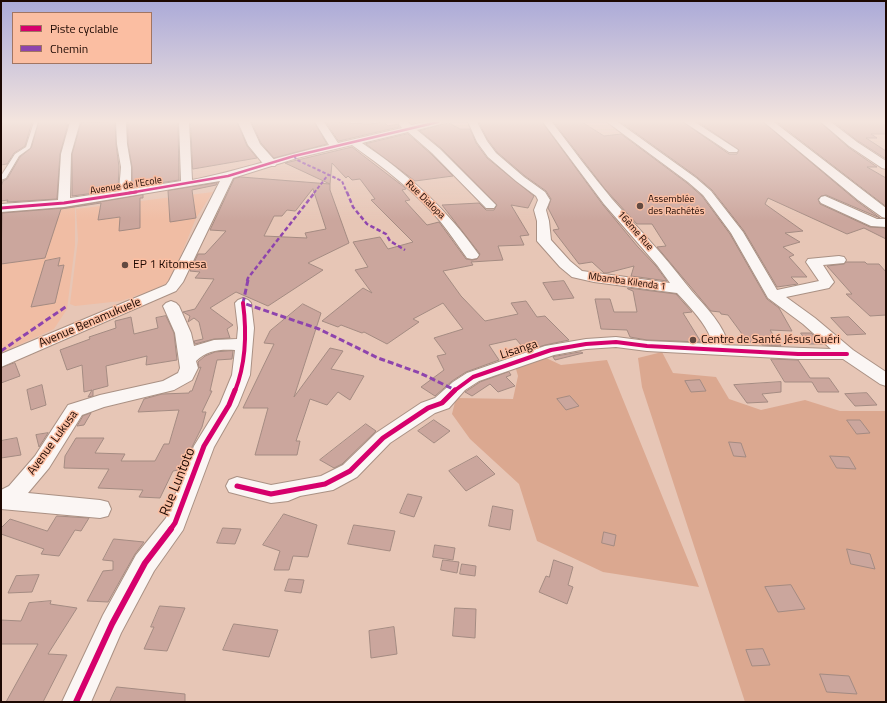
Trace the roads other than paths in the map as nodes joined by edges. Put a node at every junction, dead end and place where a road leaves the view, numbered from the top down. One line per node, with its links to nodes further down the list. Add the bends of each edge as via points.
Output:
1 (17, 155): 17 (lane)
2 (66, 155): 21 (street)
3 (124, 155): 19 (street)
4 (186, 155): 18 (street)
5 (263, 155): 14 (street)
6 (301, 155): 14 (street, Avenue de l'Ecole)
7 (373, 155): 26 (street, Rue Dialopa, via 444,218)
8 (440, 155): 22 (street)
9 (492, 155): 28 (street, Mbamba Kilenda 1, via 541,194 544,200 540,210 544,241 577,274)
10 (572, 155): 28 (street, 16ème Rue)
11 (657, 155): 29 (street, via 707,193 738,232)
12 (809, 155): 24 (street)
13 (869, 155): 15 (street)
14 (270, 163): 16 (street, Avenue de l'Ecole)
15 (886, 166)
16 (228, 176): 18 (street, Avenue de l'Ecole); 36 (street, Avenue Benamukuele, via 171,288)
17 (1, 178)
18 (187, 184): 19 (street, Avenue de l'Ecole)
19 (125, 194): 21 (street, Avenue de l'Ecole)
20 (825, 200): 25 (street, via 875,223)
21 (64, 203): 23 (street, Avenue de l'Ecole)
22 (490, 205)
23 (1, 208)
24 (886, 214)
25 (886, 223)
26 (472, 255)
27 (839, 260): 29 (street, via 813,262 826,282 824,285)
28 (682, 289): 32 (street, 16ème Rue, via 704,314)
29 (771, 289): 34 (street)
30 (243, 303): 33 (street, Rue Luntoto, via 246,328)
31 (171, 306): 35 (street, via 183,333)
32 (719, 340)
33 (244, 345): 35 (street, via 232,344 198,350); 41 (street, Rue Luntoto, via 241,375 229,405 204,446 174,523 145,562 115,617)
34 (847, 354): 37 (street); 38 (street, Lisanga, via 798,354 616,342 551,350 473,377 459,386 442,403 428,408 383,438 350,471 325,484 271,494)
35 (188, 359): 39 (street, Avenue Lukusa, via 189,368 186,376 168,386 100,401 75,410 42,462)
36 (1, 361)
37 (886, 380)
38 (237, 486)
39 (5, 496): 40 (street)
40 (100, 509)
41 (76, 702)

